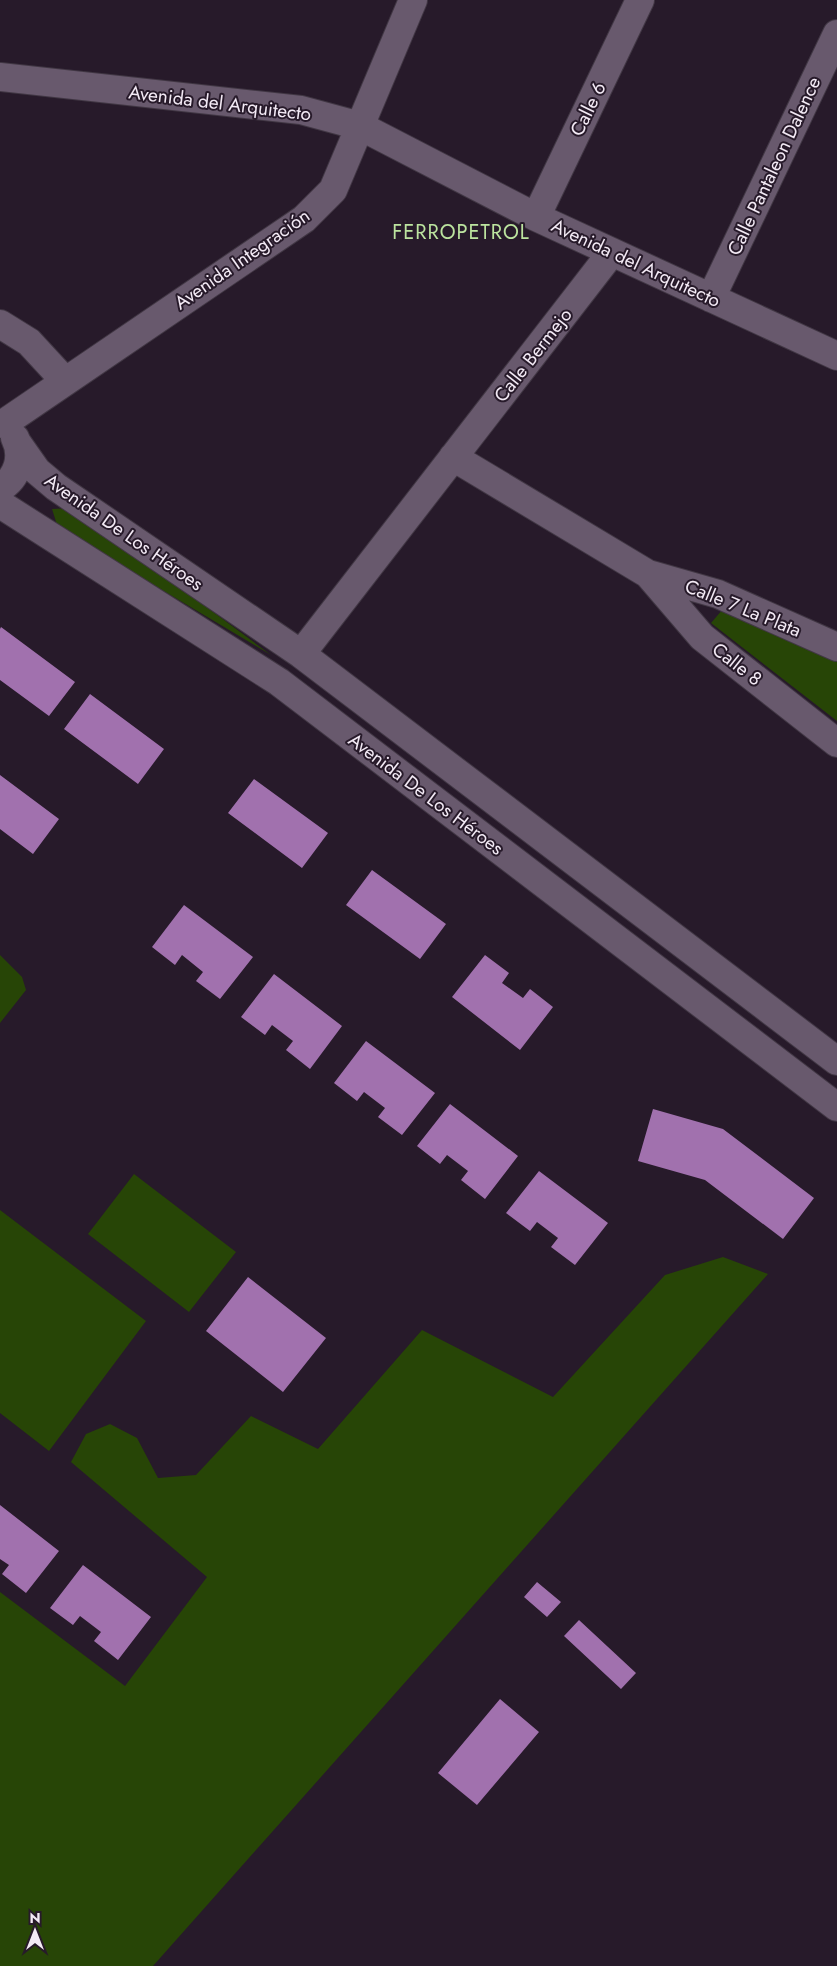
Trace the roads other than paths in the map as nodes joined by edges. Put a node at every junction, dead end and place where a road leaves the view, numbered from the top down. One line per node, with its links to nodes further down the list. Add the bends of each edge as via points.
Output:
1 (640, 0): 6 (street, Calle 6)
2 (410, 1): 5 (street, Avenida Integración)
3 (837, 34): 8 (street, Calle Pantaleon Dalence)
4 (0, 76): 5 (street, Avenida del Arquitecto, via 300,110)
5 (360, 126): 6 (street, Avenida del Arquitecto); 11 (street, Avenida Integración, via 333,190 304,219)
6 (536, 217): 7 (street, Avenida del Arquitecto)
7 (612, 252): 8 (street, Avenida del Arquitecto); 13 (street, Calle Bermejo)
8 (711, 298): 10 (street, Avenida del Arquitecto)
9 (0, 324): 11 (street, via 29,342)
10 (837, 356)
11 (65, 381): 12 (street, Avenida Integración)
12 (7, 430): 14 (street, via 20,456 11,479); 18 (street, Avenida De Los Héroes, via 37,471 56,487)
13 (453, 457): 16 (street); 18 (street, Calle Bermejo)
14 (0, 488)
15 (0, 504): 21 (street, Avenida De Los Héroes, via 279,682)
16 (648, 574): 17 (street, Calle 7 La Plata, via 718,594); 19 (street, Calle 8, via 702,637)
17 (837, 647)
18 (301, 654): 20 (street, Avenida De Los Héroes)
19 (837, 743)
20 (837, 1061)
21 (837, 1107)

